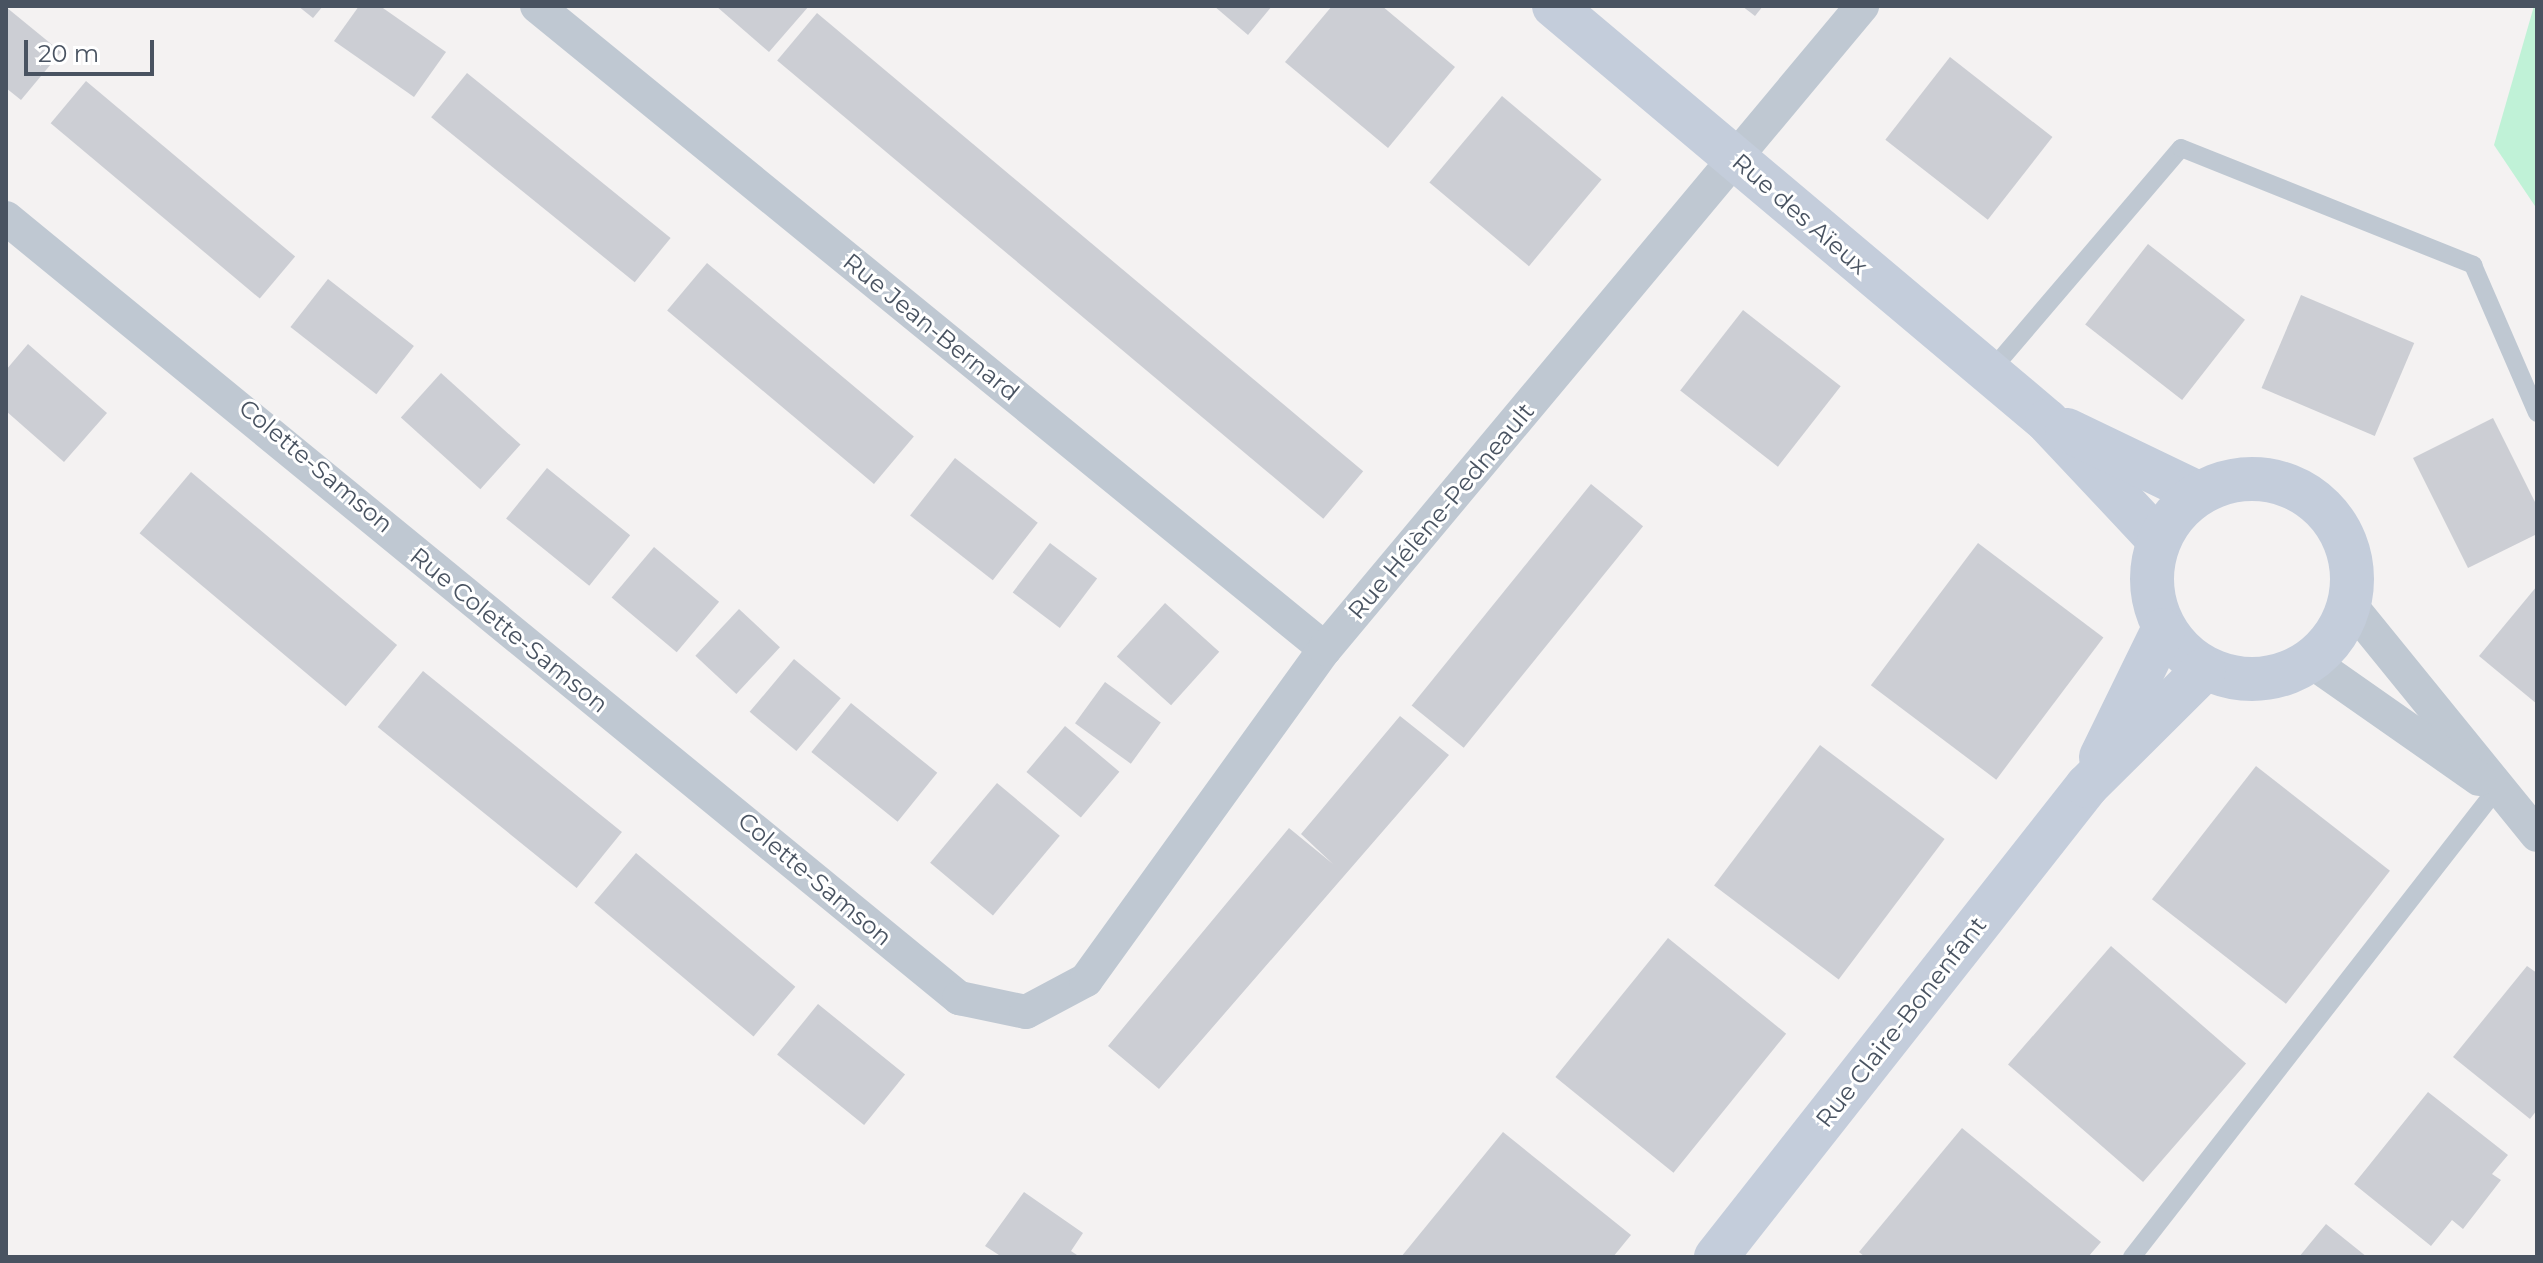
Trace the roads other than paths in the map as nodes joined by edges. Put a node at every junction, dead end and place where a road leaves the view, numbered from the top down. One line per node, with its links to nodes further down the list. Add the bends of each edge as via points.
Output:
1 (537, 6): 14 (street, Rue Jean-Bernard)
2 (1554, 6): 4 (street, Rue des Aïeux)
3 (1862, 6): 4 (street, Rue Hélène-Pedneault)
4 (1737, 160): 7 (street, Rue des Aïeux); 14 (street, Rue Hélène-Pedneault)
5 (6, 209): 20 (street, Colette-Samson)
6 (6, 218): 20 (street, Rue Colette-Samson)
7 (1988, 374): 8 (lane, via 2181,148 2473,265); 9 (street, Rue des Aïeux)
8 (2537, 413)
9 (2047, 421): 10 (street, Rue des Aïeux); 11 (street, Rue des Aïeux)
10 (2198, 493): 11 (street); 12 (street, via 2236,479 2276,480 2313,498 2345,541 2354,566)
11 (2158, 539): 13 (street, via 2151,585)
12 (2351, 606): 15 (street); 18 (street)
13 (2163, 630): 16 (street); 17 (street, Rue Claire-Bonenfant)
14 (1325, 649): 21 (street, Rue Hélène-Pedneault, via 1086,980)
15 (2312, 662): 16 (street, via 2259,681); 18 (street, via 2421,743)
16 (2204, 670): 17 (street, Rue Claire-Bonenfant)
17 (2087, 786): 22 (street, Rue Claire-Bonenfant)
18 (2496, 790): 19 (street); 23 (lane)
19 (2537, 835)
20 (959, 998): 21 (street, Rue Colette-Samson)
21 (1026, 1012)
22 (1716, 1257)
23 (2132, 1257)

